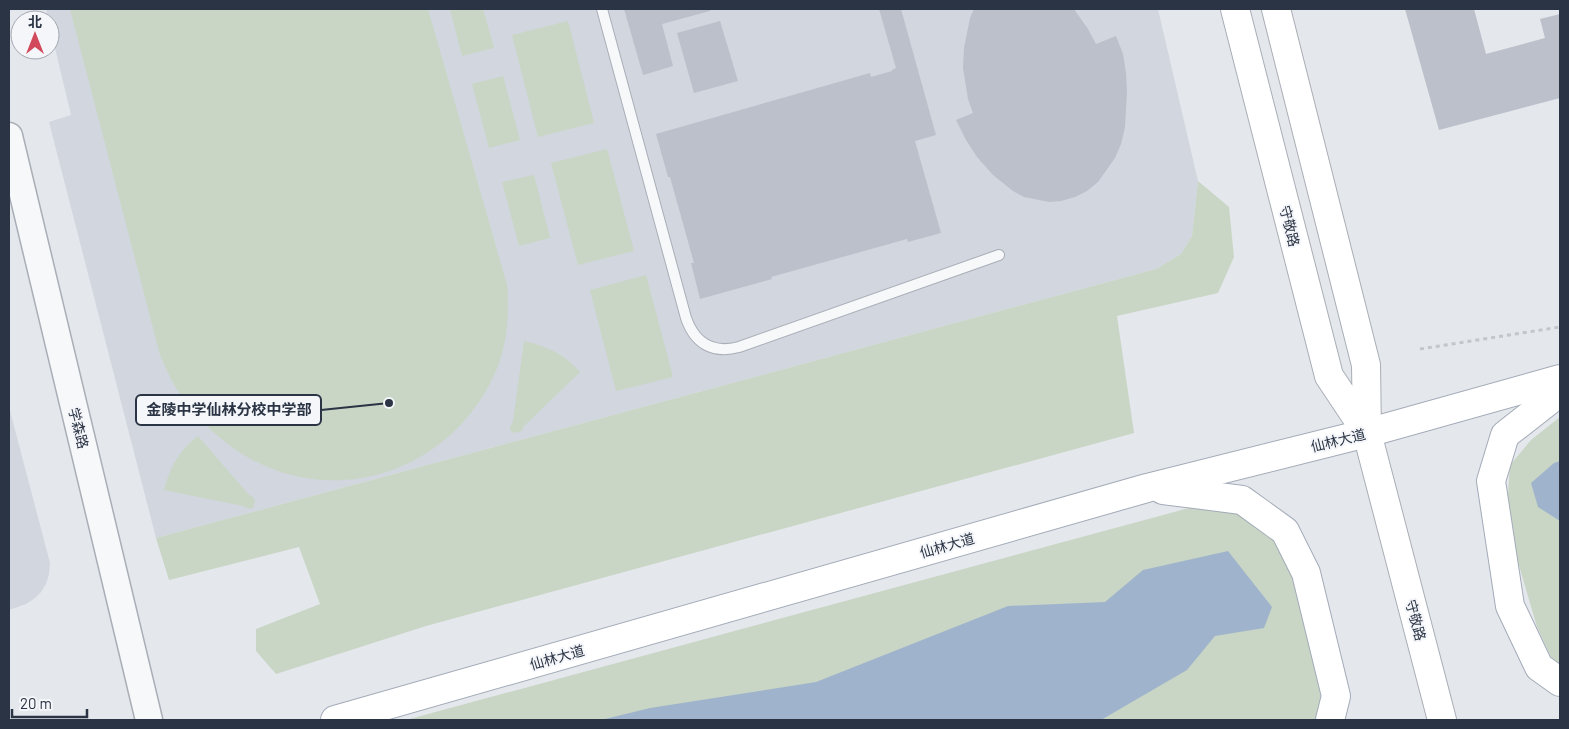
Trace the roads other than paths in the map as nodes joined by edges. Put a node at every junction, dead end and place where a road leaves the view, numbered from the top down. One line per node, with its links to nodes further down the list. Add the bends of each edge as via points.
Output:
1 (602, 9): 5 (lane, via 686,318 694,336 710,347 730,350)
2 (1235, 9): 8 (main road, 守敬路, via 1328,376)
3 (1276, 9): 8 (main road, 守敬路, via 1366,365)
4 (9, 136): 11 (street, 学森路)
5 (999, 255)
6 (1560, 379): 8 (main road, 仙林大道)
7 (1560, 392): 10 (main road, via 1505,435 1491,481 1510,606 1539,667)
8 (1367, 433): 9 (main road, 仙林大道); 14 (main road, 守敬路)
9 (1147, 488): 12 (main road, 仙林大道); 13 (main road, via 1242,500 1286,531 1306,573 1336,696)
10 (1560, 682)
11 (149, 720)
12 (335, 720)
13 (1330, 720)
14 (1442, 720)

